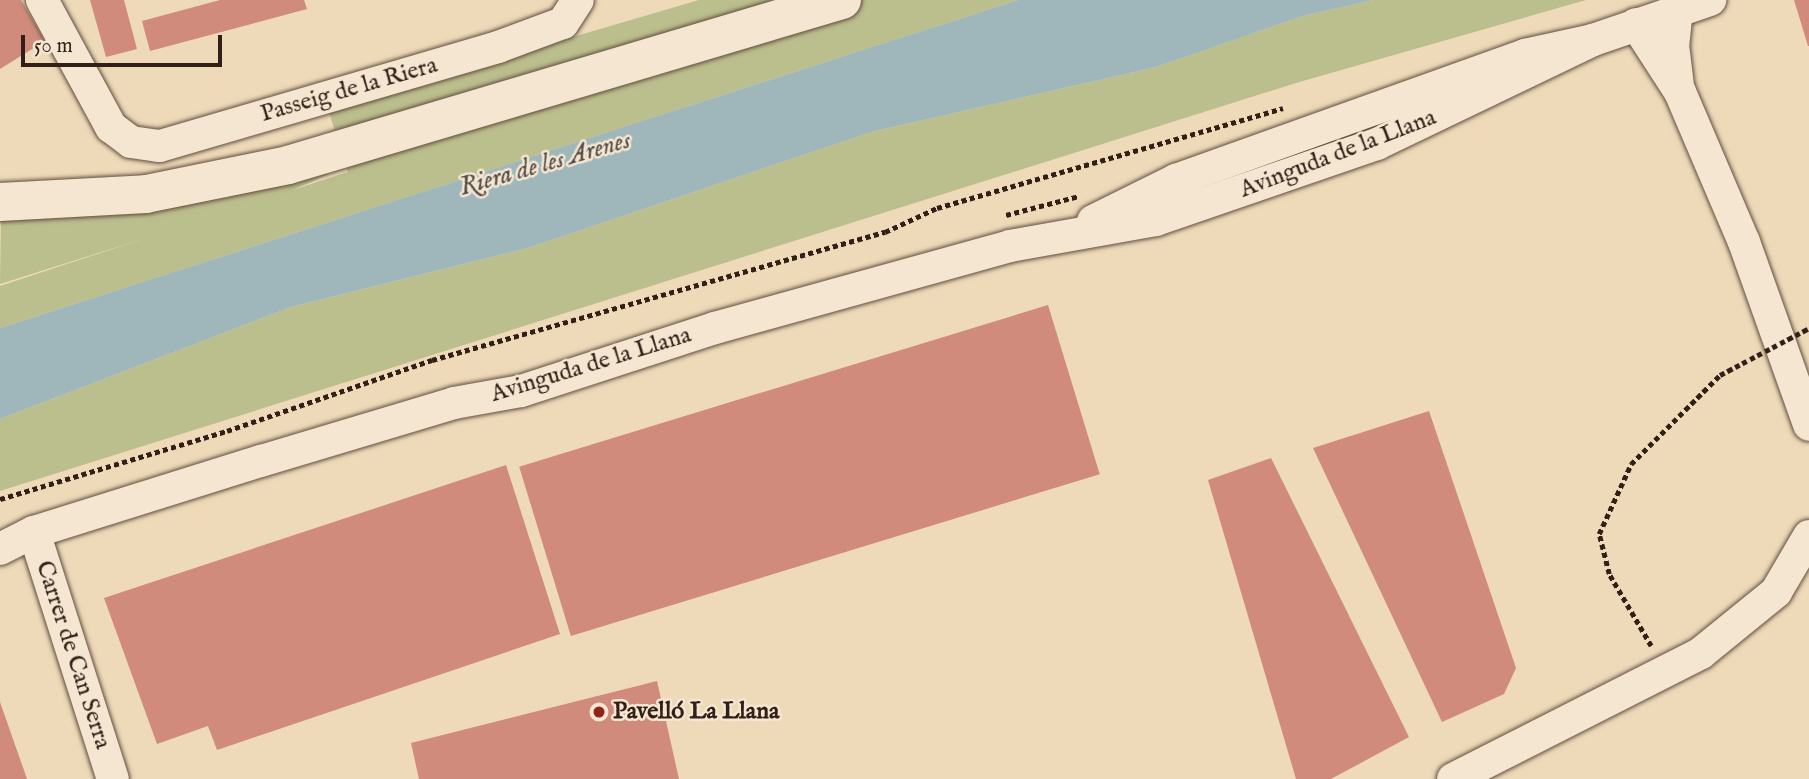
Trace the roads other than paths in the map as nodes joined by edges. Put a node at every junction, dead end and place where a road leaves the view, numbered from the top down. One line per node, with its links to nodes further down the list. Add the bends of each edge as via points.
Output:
1 (42, 0): 2 (street, Passeig de la Riera, via 111,127 131,142 160,146 498,47 563,23)
2 (579, 0)
3 (842, 0): 7 (main road, via 288,165 146,194)
4 (1710, 0): 5 (street)
5 (1654, 17): 6 (street); 6 (street, via 1673,45); 10 (street, Avinguda de la Llana, via 1593,40 1525,55 1176,180 1070,234 729,324 521,391 454,403)
6 (1680, 92): 8 (street, via 1744,242)
7 (0, 202)
8 (1809, 425)
9 (0, 531): 10 (street, Avinguda de la Llana)
10 (34, 532): 12 (street, Avinguda de la Llana); 13 (street, Carrer de Can Serra)
11 (1809, 536): 14 (street, via 1776,592 1701,653)
12 (0, 549)
13 (113, 779)
14 (1453, 779)

